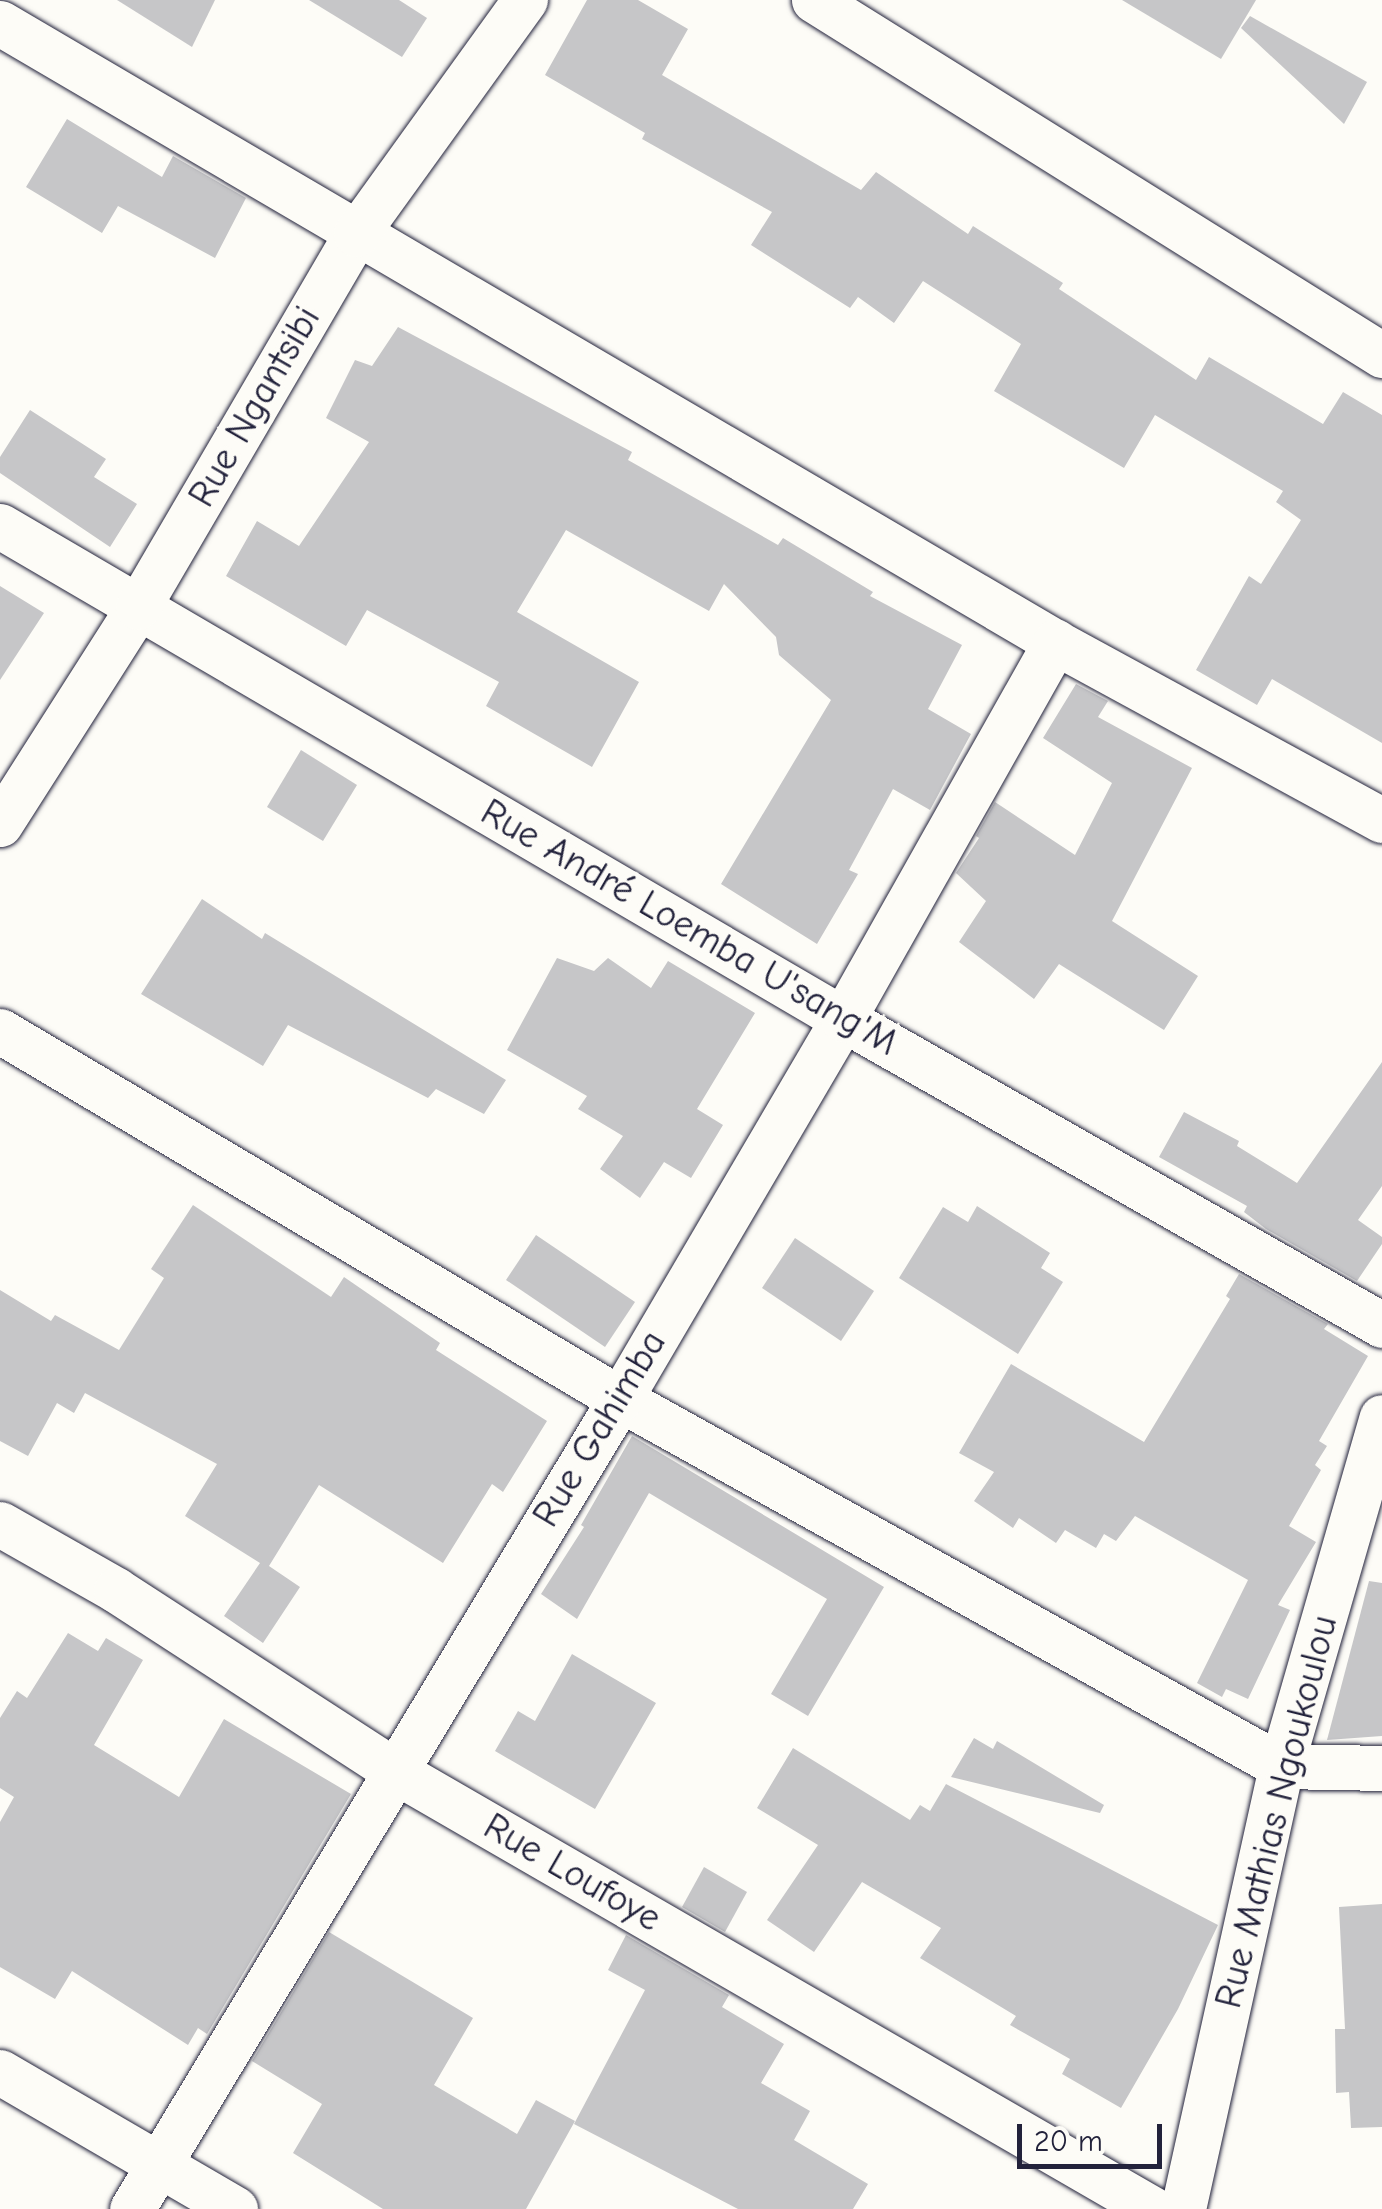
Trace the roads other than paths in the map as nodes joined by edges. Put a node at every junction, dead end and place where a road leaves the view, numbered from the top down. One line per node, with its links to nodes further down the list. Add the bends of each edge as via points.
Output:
1 (525, 0): 4 (street, Rue Ngantsibi)
2 (814, 0): 5 (street)
3 (0, 23): 4 (street)
4 (356, 234): 7 (street, Rue Ngantsibi); 8 (street)
5 (1382, 355)
6 (0, 526): 7 (street, Rue André Loemba U'sang'M)
7 (138, 607): 10 (street, Rue Ngantsibi); 11 (street, Rue André Loemba U'sang'M)
8 (1055, 642): 9 (street); 11 (street, Rue Gahimba)
9 (1382, 820)
10 (0, 824)
11 (843, 1019): 13 (street, Rue André Loemba U'sang'M); 14 (street, Rue Gahimba)
12 (0, 1031): 14 (street)
13 (1382, 1325)
14 (620, 1399): 17 (street); 19 (street, Rue Gahimba)
15 (1382, 1417): 17 (street, Rue Mathias Ngoukoulou)
16 (0, 1524): 19 (street, Rue Loufoye, via 116,1590)
17 (1281, 1766): 18 (street); 25 (street, Rue Mathias Ngoukoulou)
18 (1382, 1768)
19 (393, 1770): 21 (street, Rue Gahimba); 24 (street, Rue Loufoye)
20 (0, 2072): 21 (street)
21 (160, 2163): 22 (street, Rue Gahimba); 23 (street)
22 (132, 2209)
23 (235, 2209)
24 (1152, 2209)
25 (1182, 2209)

